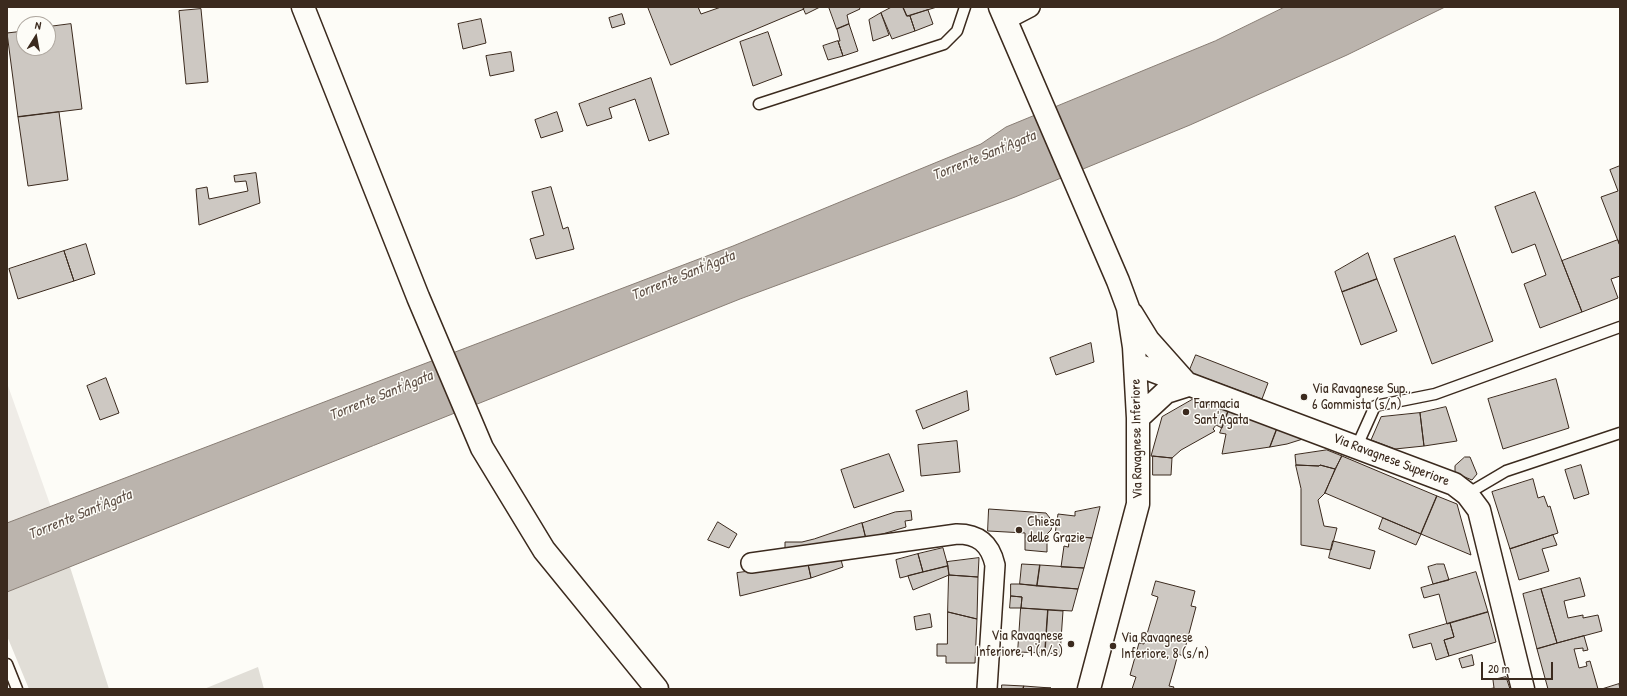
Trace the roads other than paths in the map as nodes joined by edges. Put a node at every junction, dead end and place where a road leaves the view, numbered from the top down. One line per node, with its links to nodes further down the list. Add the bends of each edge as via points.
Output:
1 (303, 7): 17 (street, via 418,297 482,448 544,550)
2 (965, 7): 5 (lane, via 957,31 944,44)
3 (1030, 7): 4 (street)
4 (1005, 19): 6 (street, Via Ravagnese Inferiore)
5 (759, 104)
6 (1128, 308): 8 (street, Via Ravagnese Inferiore); 9 (street, via 1148,340)
7 (1620, 327): 12 (lane, via 1435,394 1376,406)
8 (1135, 364): 9 (street, Via Ravagnese Superiore); 10 (street, Via Ravagnese Inferiore)
9 (1188, 385): 10 (street, via 1166,392); 12 (street, Via Ravagnese Superiore)
10 (1138, 418): 19 (street, Via Ravagnese Inferiore, via 1138,504)
11 (1620, 433): 13 (lane, via 1506,471)
12 (1357, 446): 13 (street, Via Ravagnese Superiore, via 1454,484)
13 (1467, 494): 20 (street, Via Ravagnese Superiore, via 1478,510)
14 (751, 564): 18 (street, via 957,534 968,534 978,538 987,544 993,554 995,565)
15 (7, 664): 16 (lane)
16 (17, 689)
17 (658, 689)
18 (986, 689)
19 (1089, 689)
20 (1523, 689)

